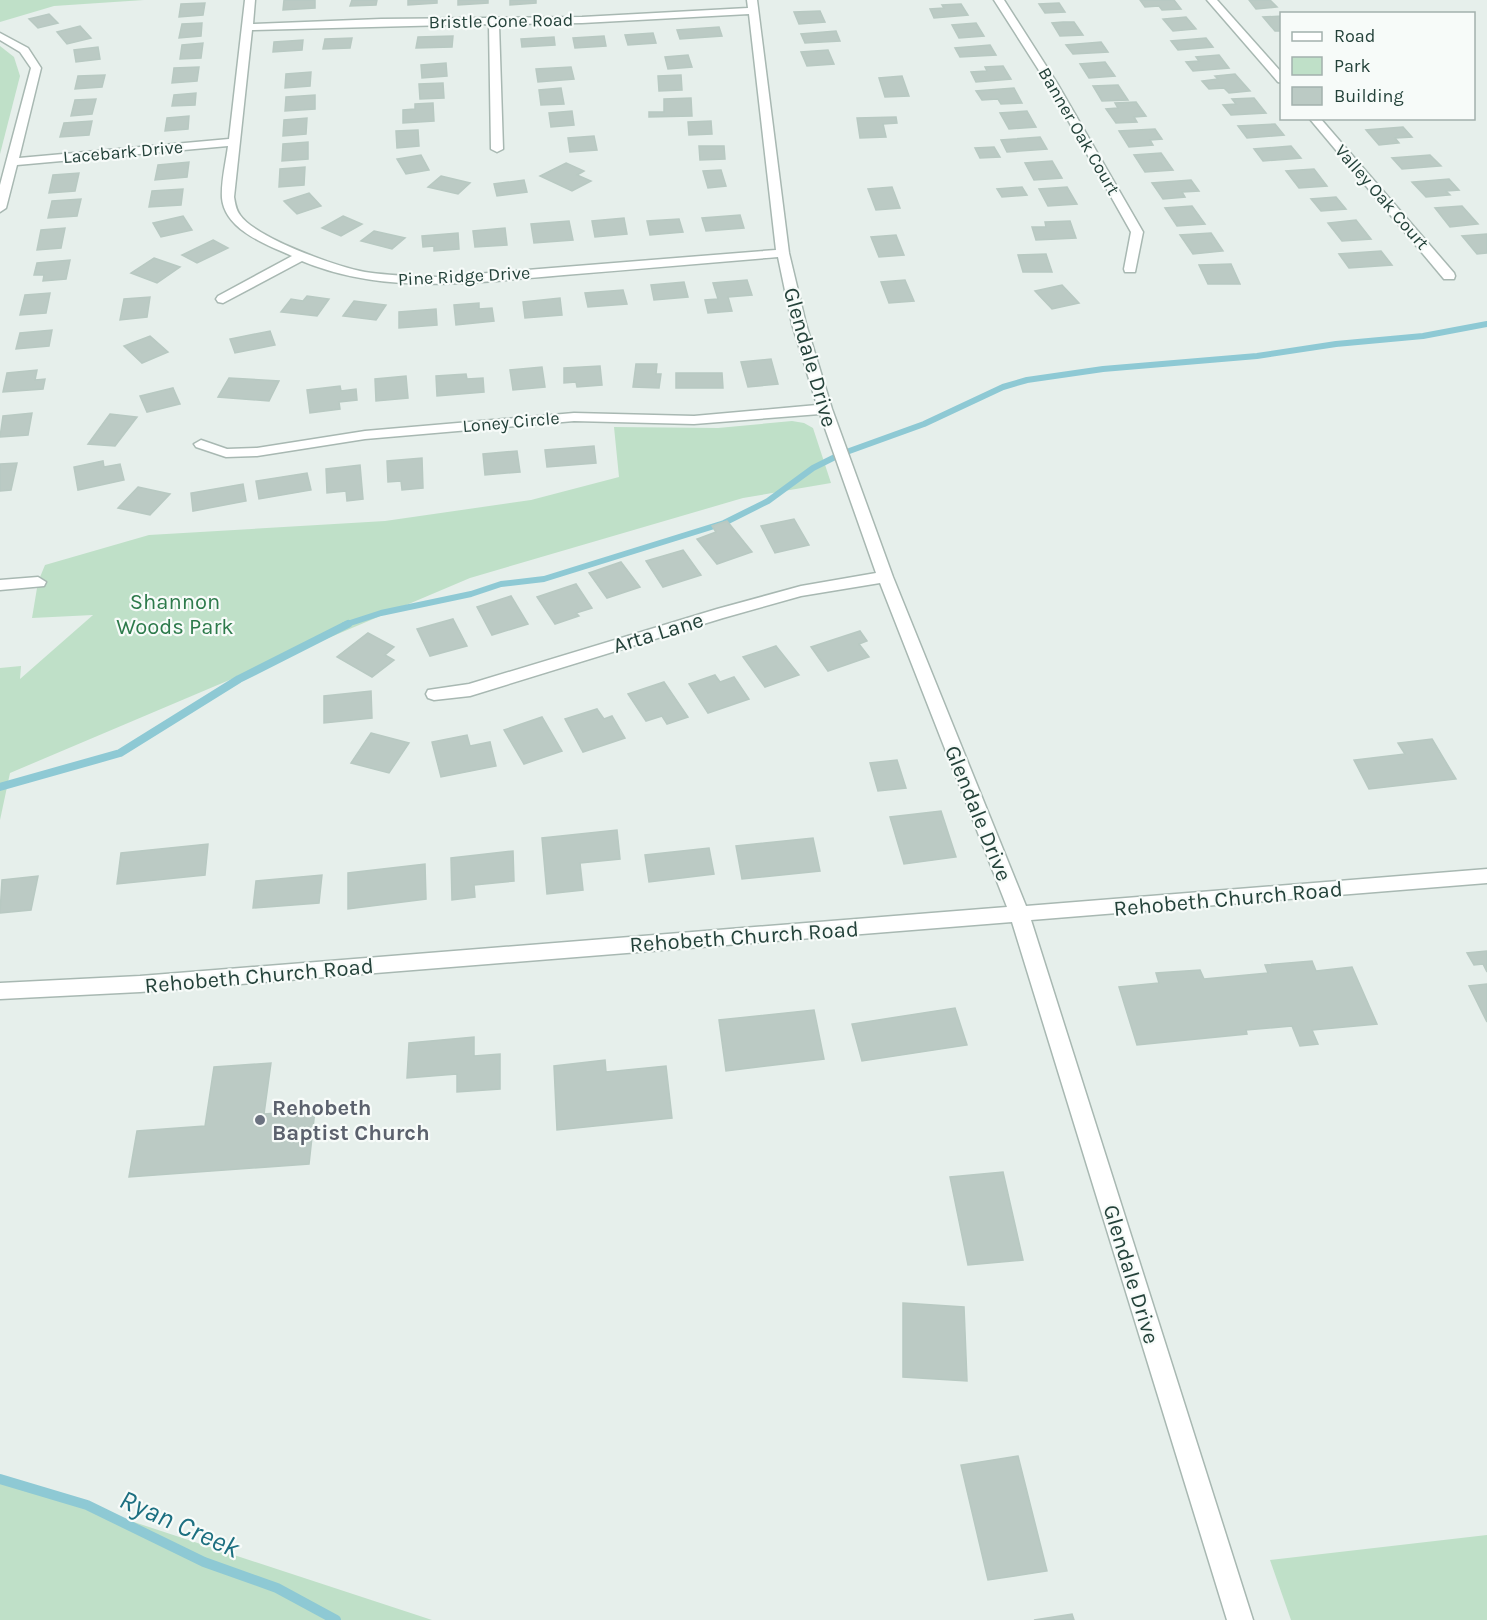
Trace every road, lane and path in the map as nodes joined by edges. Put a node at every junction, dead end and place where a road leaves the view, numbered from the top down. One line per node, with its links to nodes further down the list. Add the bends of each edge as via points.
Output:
1 (250, 0): 6 (street, Pine Ridge Drive)
2 (999, 0): 16 (street, Banner Oak Court, via 1052,83 1137,232)
3 (1212, 0): 8 (street)
4 (753, 5): 5 (street, Bristle Cone Road, via 582,20); 14 (street, Glendale Drive)
5 (494, 22): 6 (street, Bristle Cone Road); 11 (street)
6 (249, 27): 10 (street, Pine Ridge Drive)
7 (0, 36): 12 (street, via 24,50 36,68)
8 (1280, 79)
9 (1316, 120): 17 (street, Valley Oak Court)
10 (233, 142): 12 (street, Lacebark Drive); 15 (street, Pine Ridge Drive, via 228,197 231,211 238,221 259,235)
11 (497, 149)
12 (13, 162): 13 (street)
13 (0, 208)
14 (783, 252): 15 (street, Pine Ridge Drive, via 439,281 388,280 353,274); 19 (street, Glendale Drive, via 799,324)
15 (303, 255): 18 (street)
16 (1130, 269)
17 (1449, 276)
18 (223, 299)
19 (825, 409): 20 (street, Loney Circle, via 694,420 573,417 365,435 257,452 226,453); 21 (street, Glendale Drive)
20 (201, 444)
21 (885, 578): 24 (street, Arta Lane, via 801,591 470,690); 26 (street, Glendale Drive)
22 (38, 582): 23 (street)
23 (0, 585)
24 (434, 694)
25 (1487, 876): 26 (street, Rehobeth Church Road)
26 (1020, 915): 27 (street, Rehobeth Church Road); 28 (street, Glendale Drive)
27 (0, 992)
28 (1240, 1620)

